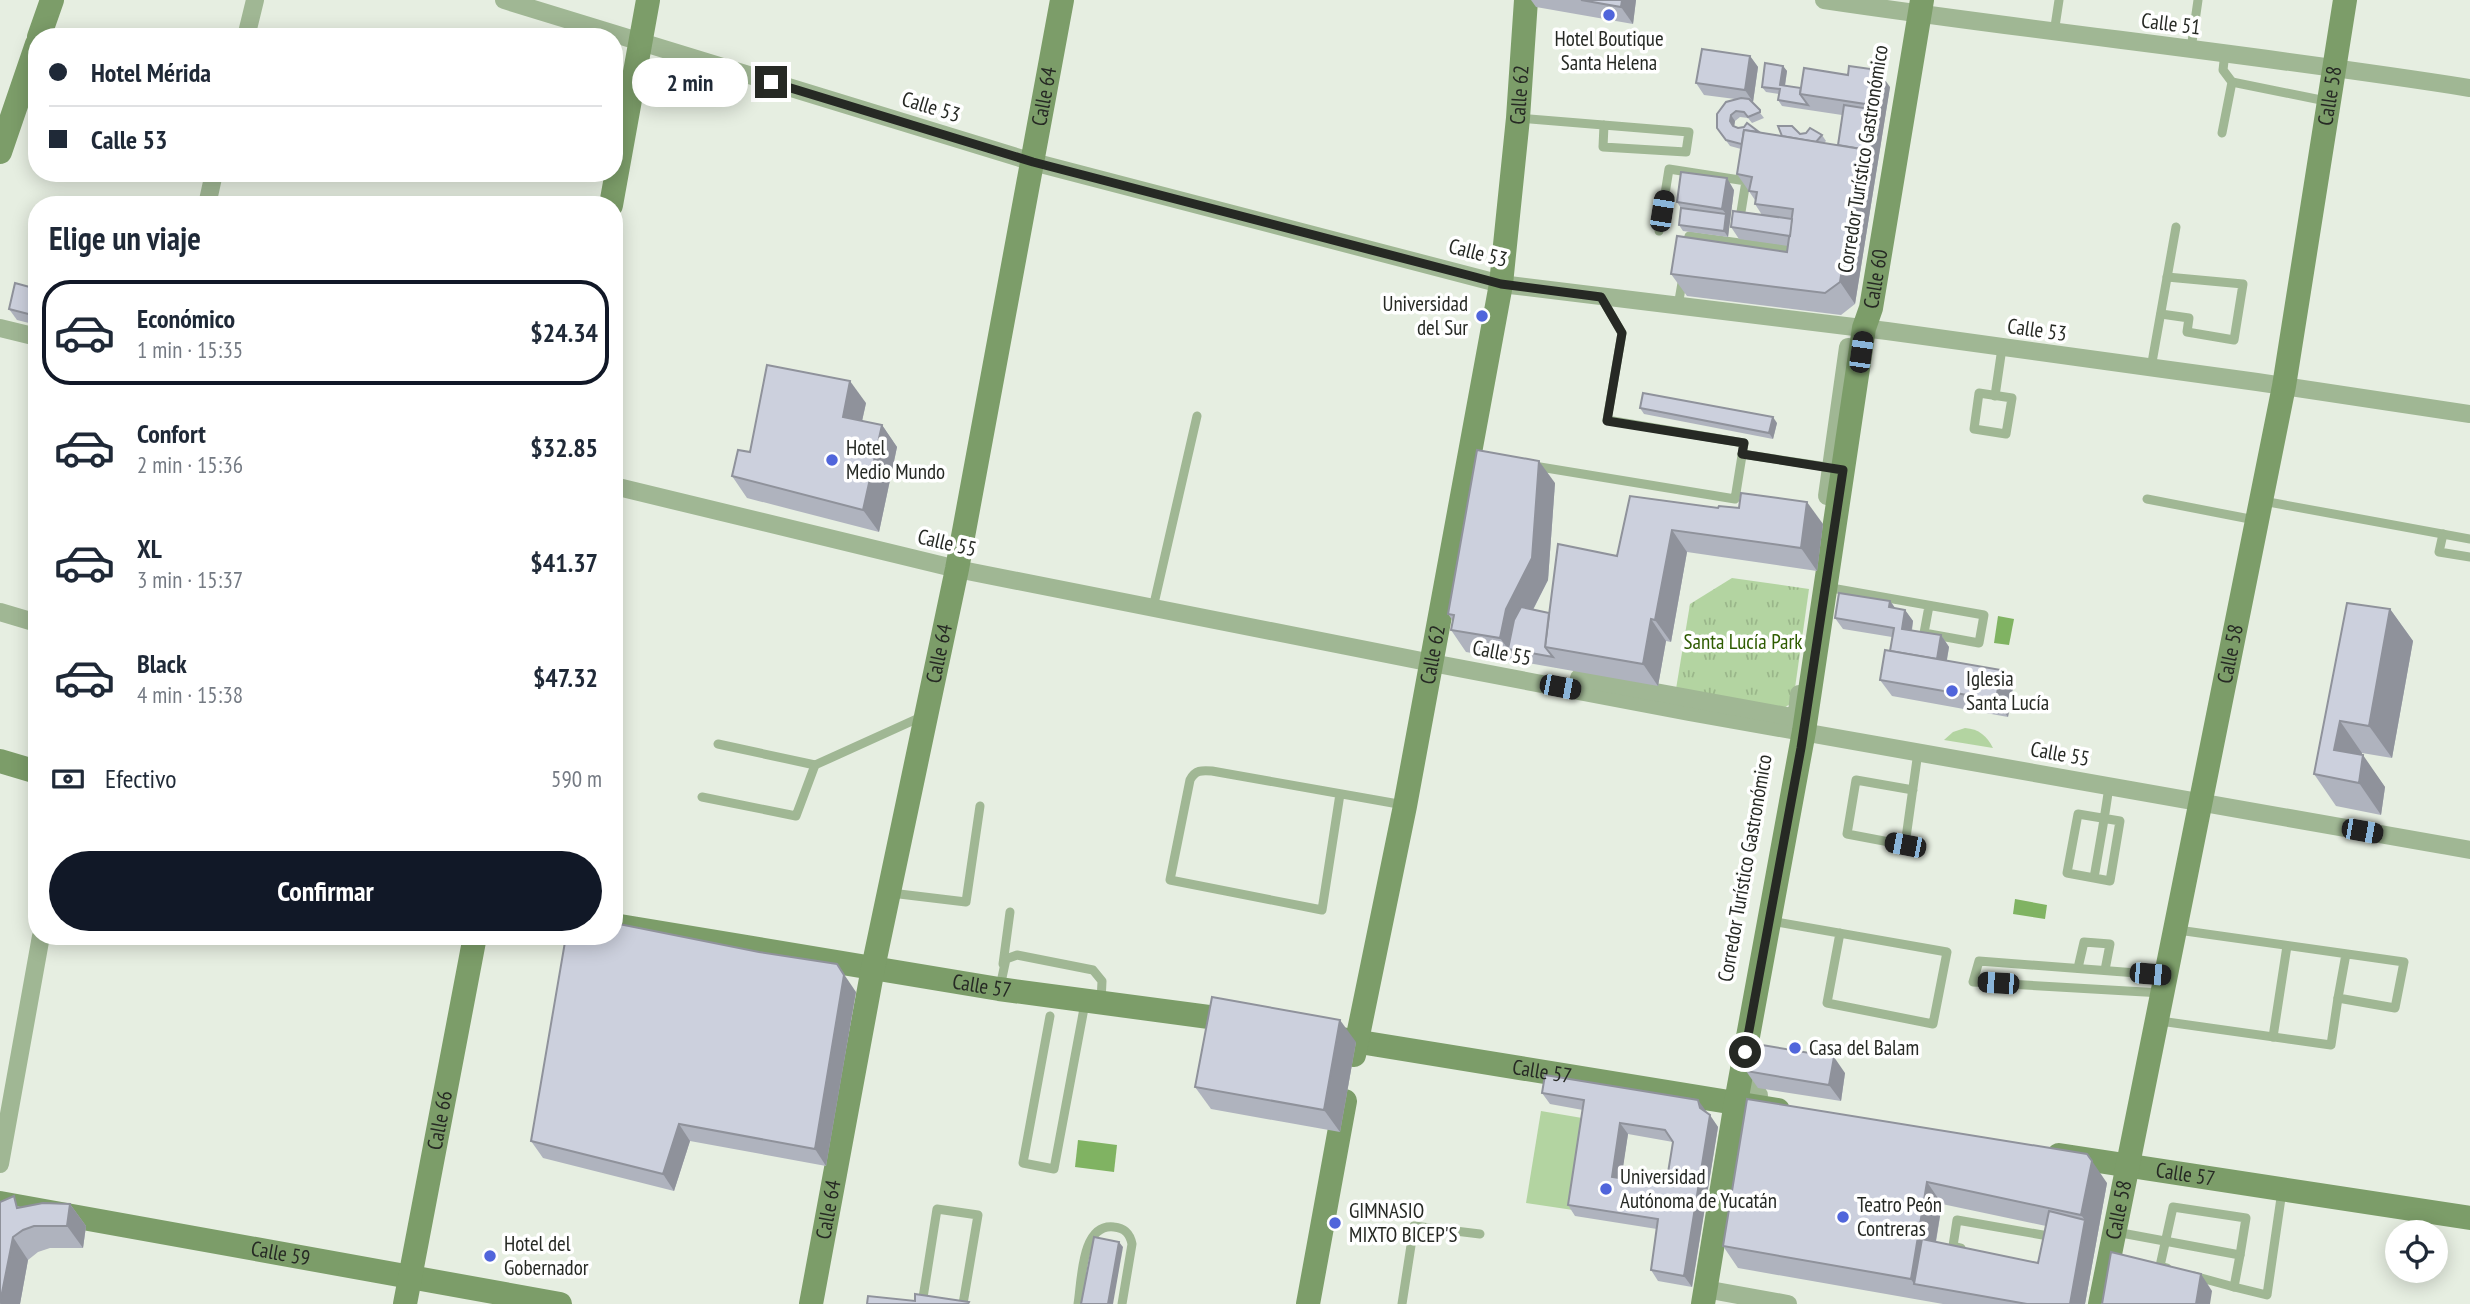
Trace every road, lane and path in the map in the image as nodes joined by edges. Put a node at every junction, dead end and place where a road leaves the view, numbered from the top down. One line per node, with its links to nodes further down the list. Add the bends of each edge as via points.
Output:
1 (52, 0): 12 (main road)
2 (255, 0): 13 (street)
3 (504, 0): 14 (street, Calle 53)
4 (648, 0): 17 (main road)
5 (1062, 0): 30 (main road, Calle 64)
6 (1526, 0): 25 (main road, Calle 62)
7 (1825, 0): 11 (street, Calle 51)
8 (2059, 0): 15 (lane)
9 (2198, 0): 18 (lane)
10 (2345, 0): 20 (main road, Calle 58)
11 (1916, 11): 15 (street, Calle 51); 42 (street, Corredor Turístico Gastronómico); 42 (main road, Calle 60, via 1877,240)
12 (42, 28)
13 (248, 28)
14 (595, 28)
15 (2054, 33): 18 (street, Calle 51)
16 (623, 36): 17 (street, Calle 53)
17 (641, 42): 28 (main road); 30 (street, Calle 53)
18 (2191, 49): 19 (street, Calle 51)
19 (2225, 53): 20 (street, Calle 51); 22 (lane, via 2223,70)
20 (2334, 66): 23 (street, Calle 51); 24 (main road, Calle 58)
21 (28, 70): 29 (main road)
22 (2232, 82): 24 (lane); 27 (lane)
23 (2470, 88)
24 (2328, 102): 48 (main road, Calle 58)
25 (1518, 118): 26 (lane); 38 (main road, Calle 62)
26 (1604, 125): 26 (lane, via 1689,132 1686,152 1603,147)
27 (2222, 133)
28 (623, 140)
29 (0, 152)
30 (1033, 162): 38 (street, Calle 53); 61 (main road, Calle 64)
31 (1754, 220): 33 (lane, via 1740,218 1746,181 1669,169)
32 (2176, 227): 37 (lane)
33 (1659, 231)
34 (1687, 254): 35 (lane); 36 (lane, via 1689,236 1791,250); 40 (lane)
35 (1699, 256)
36 (1789, 269)
37 (2167, 277): 41 (lane); 41 (lane, via 2243,284 2234,340 2187,332 2189,318)
38 (1501, 284): 39 (street, Calle 53); 68 (main road, Calle 62)
39 (1601, 297): 40 (street, Calle 53); 52 (lane, via 1622,333 1607,421 1744,443)
40 (1678, 306): 42 (street, Calle 53)
41 (2161, 314): 47 (lane)
42 (1870, 324): 46 (street, Calle 53); 54 (main road, Calle 60); 62 (street, Corredor Turístico Gastronómico)
43 (0, 328): 44 (street)
44 (28, 335)
45 (1848, 347): 54 (street)
46 (2003, 348): 47 (street, Calle 53); 49 (lane)
47 (2151, 368): 48 (street, Calle 53)
48 (2284, 386): 50 (street, Calle 53); 57 (main road, Calle 58)
49 (1996, 396): 49 (lane, via 2012,398 2006,434 1974,429 1979,393)
50 (2470, 414)
51 (1197, 416): 64 (lane)
52 (1742, 454): 53 (lane, via 1735,499); 54 (lane)
53 (1527, 465)
54 (1837, 469): 67 (street, via 1797,712 1791,717); 71 (main road, Calle 60)
55 (623, 488): 61 (street, Calle 55)
56 (2147, 499): 57 (lane)
57 (2260, 511): 58 (lane); 81 (main road, Calle 58)
58 (2443, 534): 59 (lane); 60 (lane, via 2439,552)
59 (2470, 539)
60 (2470, 557)
61 (957, 569): 64 (street, Calle 55); 70 (main road, Calle 64)
62 (1837, 589): 63 (lane); 71 (street, Corredor Turístico Gastronómico)
63 (1929, 606): 63 (lane, via 1984,615 1979,643 1924,633)
64 (1153, 608): 68 (street, Calle 55)
65 (0, 612): 66 (street)
66 (28, 620)
67 (1456, 657)
68 (1432, 663): 71 (street, Calle 55); 83 (main road, Calle 62)
69 (1456, 675): 110 (street, Corredor Turístico Gastronómico, via 1788,737 1791,744 1728,1085)
70 (926, 715): 75 (lane); 87 (main road, Calle 64)
71 (1810, 733): 73 (street, Calle 55); 89 (main road, Calle 60)
72 (718, 744): 75 (lane)
73 (1918, 752): 77 (street, Calle 55); 78 (lane)
74 (0, 761): 76 (main road)
75 (815, 765): 80 (lane, via 796,816)
76 (28, 769)
77 (2109, 785): 81 (street, Calle 55); 84 (lane)
78 (1913, 790): 78 (lane, via 1905,845 1847,834 1856,780)
79 (1340, 794): 79 (lane, via 1201,770 1190,780 1170,880 1322,910); 83 (lane)
80 (702, 797)
81 (2201, 802): 85 (street, Calle 55); 91 (main road, Calle 58)
82 (980, 806): 87 (lane, via 966,902)
83 (1405, 806): 109 (main road, Calle 62)
84 (2104, 819): 86 (lane); 86 (lane, via 2120,821 2118,833 2109,881); 86 (lane, via 2078,814 2067,873)
85 (2470, 850)
86 (2094, 878)
87 (889, 893): 97 (main road, Calle 64)
88 (1010, 912): 100 (lane)
89 (1774, 921): 92 (lane); 110 (main road, Calle 60)
90 (623, 926): 97 (main road, Calle 57)
91 (2176, 930): 95 (lane); 101 (main road, Calle 58)
92 (1840, 933): 92 (lane, via 1947,952 1933,1024 1827,1003)
93 (39, 945): 113 (street)
94 (473, 945): 128 (main road, Calle 66)
95 (2287, 946): 96 (lane); 108 (lane)
96 (2346, 954): 102 (lane); 102 (lane, via 2404,962 2395,1008)
97 (873, 968): 100 (main road, Calle 57); 133 (main road, Calle 64)
98 (2078, 968): 99 (lane); 99 (lane, via 2084,942 2110,944); 101 (lane, via 1979,961 1973,982)
99 (2105, 970): 101 (lane)
100 (1001, 977): 103 (main road, Calle 57); 103 (lane, via 1006,959 1017,955 1087,967 1102,981)
101 (2165, 984): 105 (main road, Calle 58)
102 (2338, 998): 108 (lane, via 2331,1045)
103 (1093, 1003): 104 (lane, via 1054,1169 1023,1163); 106 (main road, Calle 57)
104 (1050, 1016)
105 (2158, 1021): 108 (lane); 114 (main road, Calle 58)
106 (1266, 1026)
107 (1304, 1032): 109 (main road, Calle 57)
108 (2273, 1037)
109 (1356, 1042): 110 (main road, Calle 57); 138 (main road, Calle 62)
110 (1738, 1104): 111 (main road, Calle 57); 130 (main road, Calle 60)
111 (1797, 1113)
112 (2038, 1152): 114 (main road, Calle 57)
113 (0, 1164)
114 (2127, 1166): 115 (main road, Calle 57); 121 (main road, Calle 58)
115 (2282, 1191): 117 (main road, Calle 57); 129 (lane, via 2267,1295)
116 (0, 1203): 128 (main road, Calle 59)
117 (2470, 1218)
118 (1480, 1234): 139 (lane, via 1414,1226)
119 (2052, 1237): 120 (lane); 123 (lane, via 1958,1220 1953,1246); 124 (lane)
120 (2064, 1239)
121 (2109, 1242): 122 (lane); 141 (main road, Calle 58)
122 (2165, 1242): 125 (lane); 125 (lane, via 2173,1207 2246,1218); 126 (lane, via 2160,1266)
123 (1966, 1249)
124 (2049, 1250)
125 (2240, 1255): 129 (lane)
126 (2172, 1270)
127 (2185, 1273): 129 (lane)
128 (410, 1278): 131 (main road, Calle 66); 132 (main road, Calle 59)
129 (2234, 1287)
130 (1706, 1298): 140 (street)
131 (405, 1304)
132 (560, 1304)
133 (811, 1304)
134 (922, 1304): 135 (lane, via 937,1209 978,1215)
135 (963, 1304)
136 (1078, 1304): 137 (lane, via 1088,1241 1108,1226 1121,1227 1132,1244)
137 (1122, 1304)
138 (1308, 1304)
139 (1402, 1304)
140 (1788, 1304)
141 (2100, 1304)

